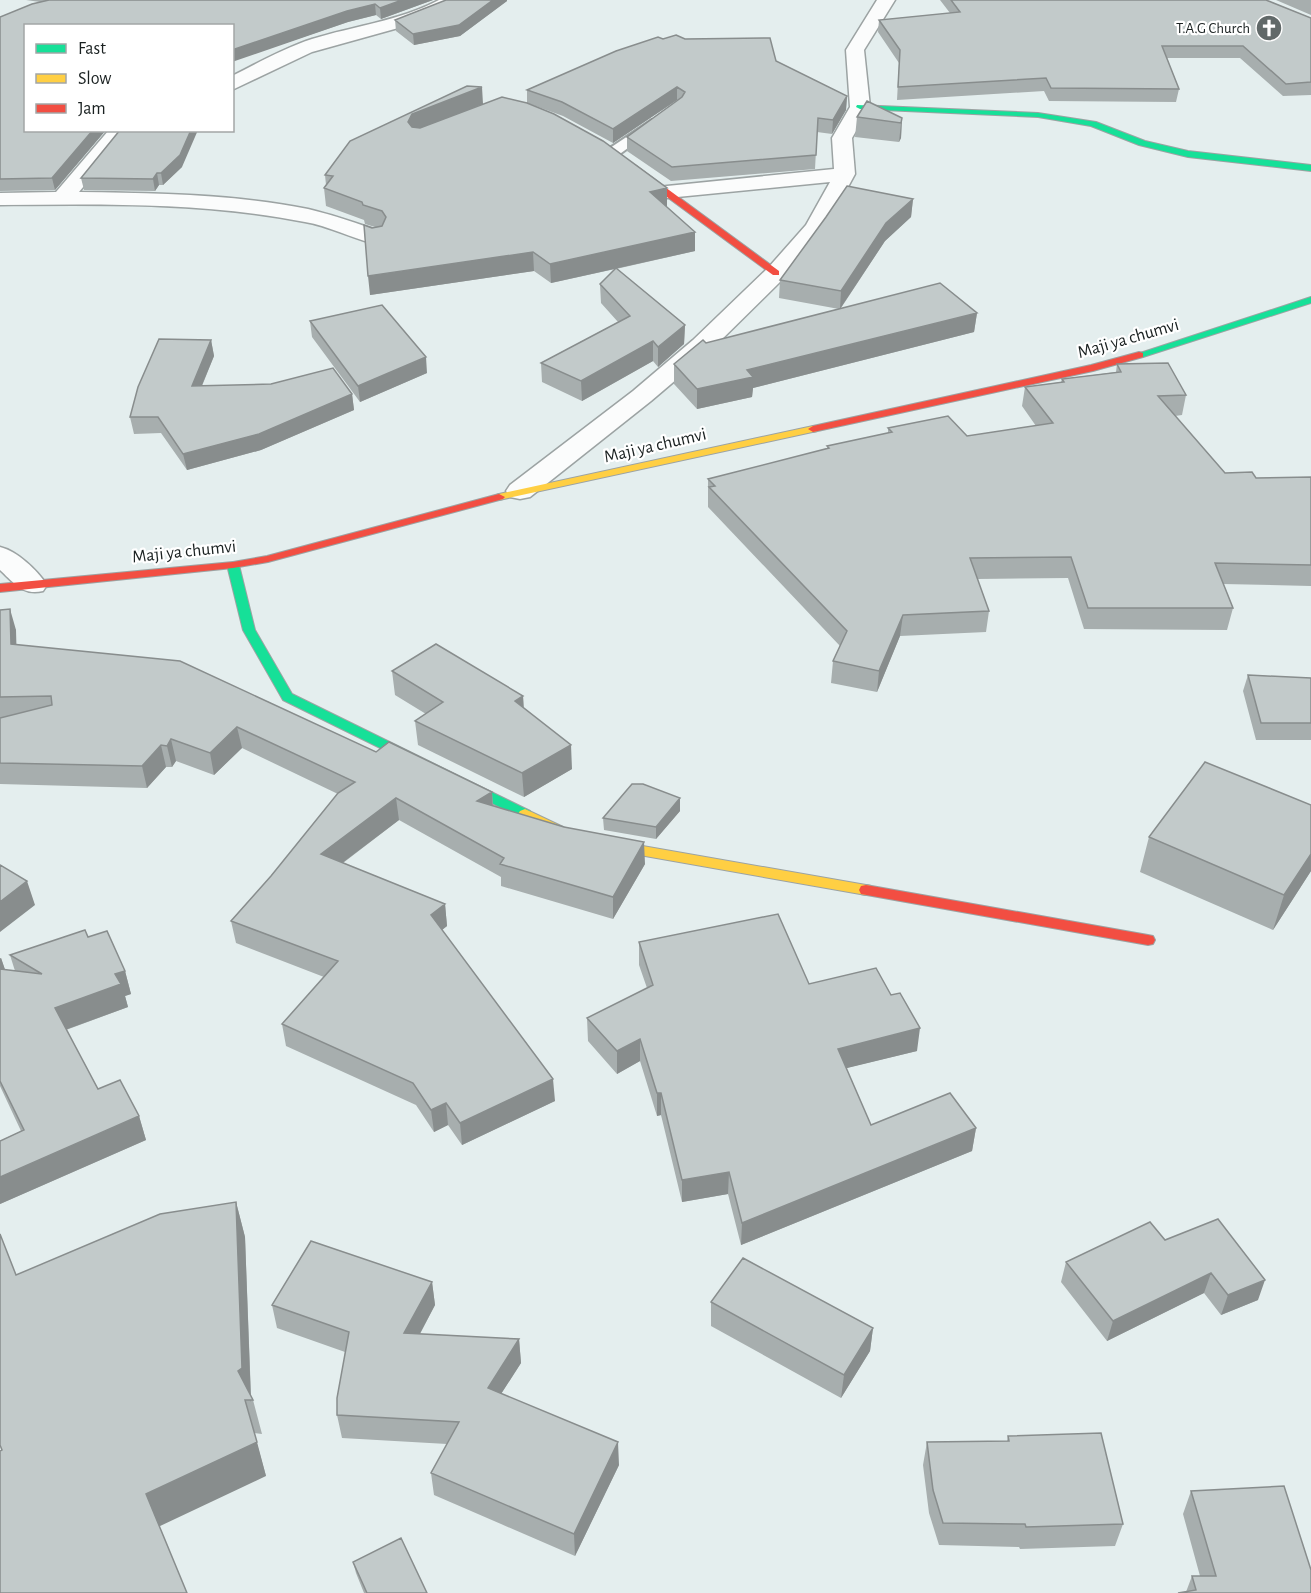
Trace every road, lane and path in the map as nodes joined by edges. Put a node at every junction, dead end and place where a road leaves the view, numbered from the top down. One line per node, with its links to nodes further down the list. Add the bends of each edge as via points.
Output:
1 (405, 0): 4 (street)
2 (452, 0): 4 (street)
3 (886, 0): 6 (street, via 855,50)
4 (435, 10): 5 (street, via 316,44)
5 (234, 83)
6 (860, 106): 11 (street, via 1038,115 1093,124 1142,143 1188,154); 12 (street, via 842,138)
7 (667, 113): 10 (lane)
8 (118, 132): 14 (street)
9 (596, 144): 10 (street)
10 (612, 153): 13 (street)
11 (1311, 168)
12 (844, 174): 13 (street); 17 (street, via 815,228)
13 (668, 192): 17 (street)
14 (62, 198): 15 (street); 16 (street, via 150,199 276,211 311,216)
15 (0, 199)
16 (375, 237)
17 (776, 273): 19 (street, via 702,345)
18 (1311, 300): 19 (street, Maji ya chumvi, via 1093,368)
19 (520, 491): 21 (street, Maji ya chumvi, via 412,522)
20 (0, 555): 22 (street)
21 (233, 565): 22 (street, Maji ya chumvi); 24 (street, via 249,630 287,697 577,839)
22 (33, 585): 23 (street, Maji ya chumvi)
23 (0, 588)
24 (1148, 940)

